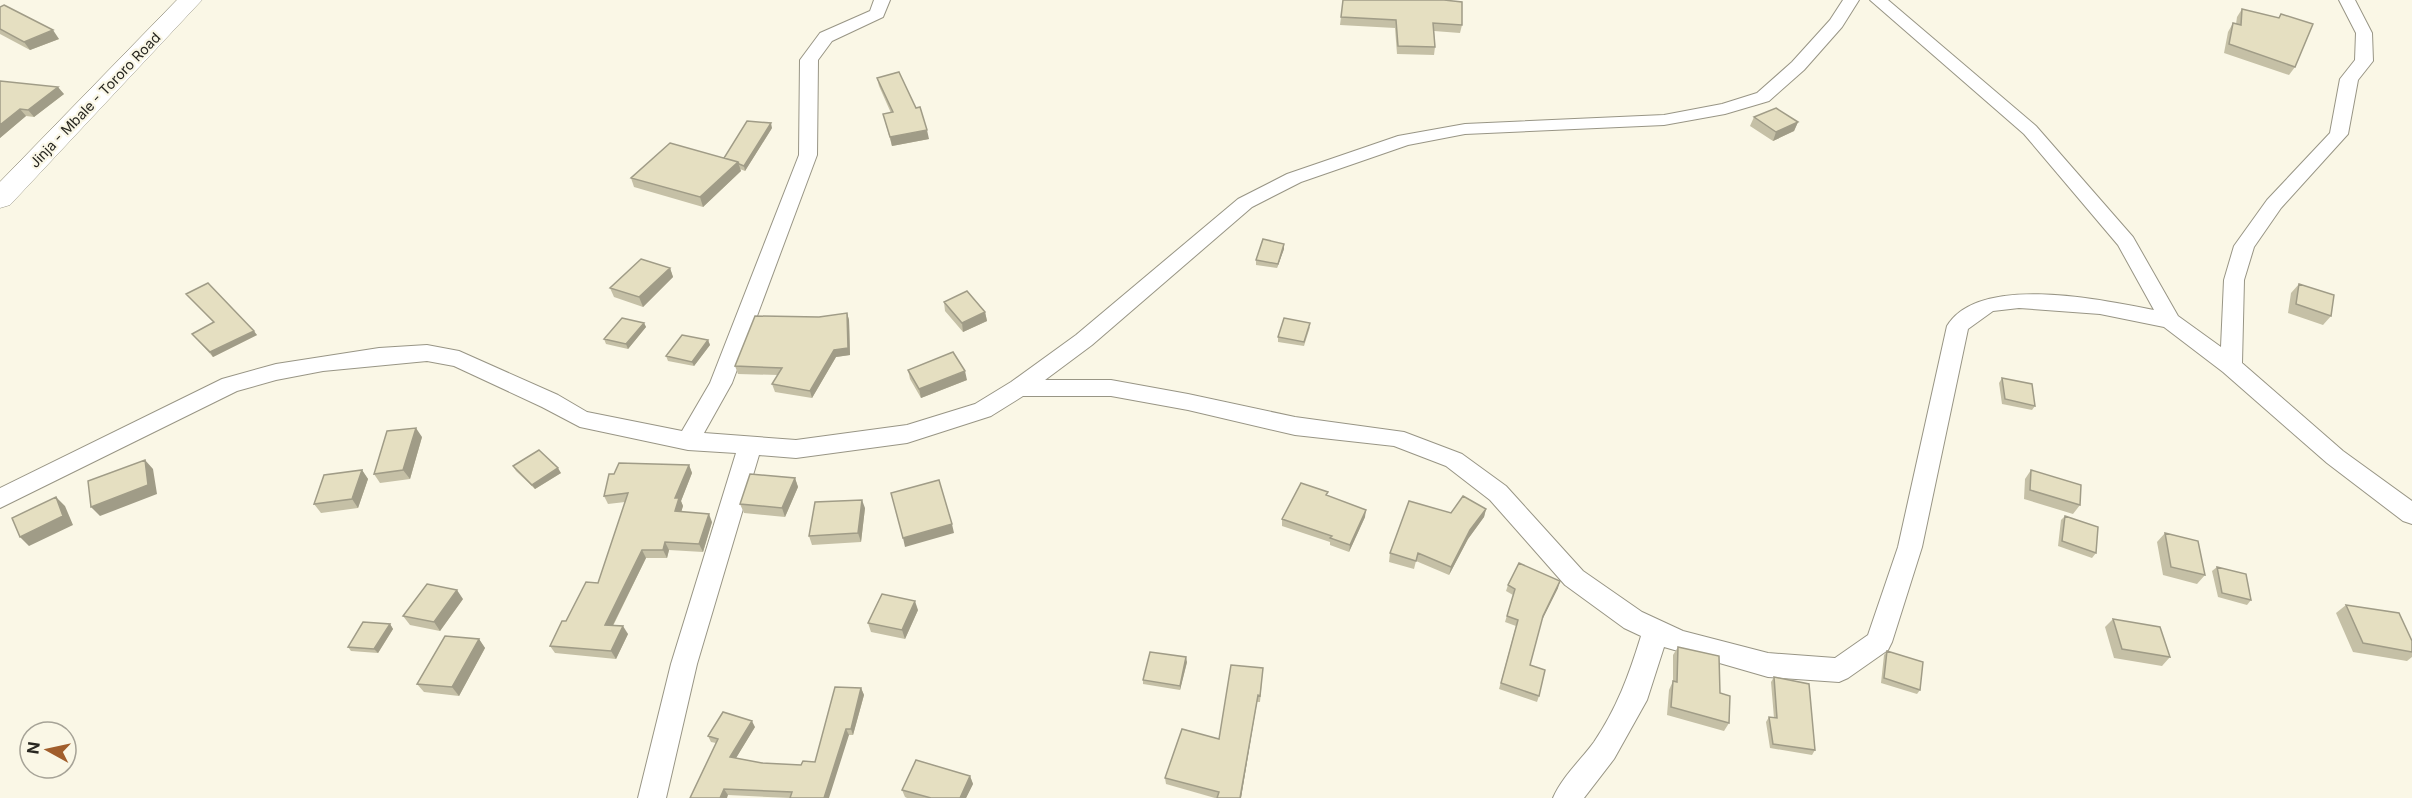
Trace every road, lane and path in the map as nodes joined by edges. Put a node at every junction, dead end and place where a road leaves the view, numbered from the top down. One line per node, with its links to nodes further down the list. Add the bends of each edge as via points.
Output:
1 (190, 0): 6 (main road, Jinja - Mbale - Tororo Road)
2 (882, 0): 10 (street, via 877,14 826,37 809,60 808,155 721,382)
3 (1851, 0): 9 (street, via 1798,66 1763,97 1725,109 1664,120 1465,129 1404,140 1294,178 1245,203 1084,340)
4 (1878, 0): 7 (street, via 2030,130 2126,242)
5 (2347, 0): 8 (street, via 2364,33 2364,61 2349,79 2339,134 2274,204 2244,246 2234,280)
6 (0, 199)
7 (2170, 321): 8 (street); 14 (street, via 2100,307 2019,301 1987,305 1958,326 1910,547 1879,642 1839,670 1768,665 1678,641)
8 (2231, 366): 13 (street, via 2335,457)
9 (1019, 388): 11 (street, via 983,411 907,434 796,449); 14 (street, via 1111,388 1295,426 1396,438 1454,460 1498,492 1574,578 1634,620)
10 (688, 441): 11 (street); 12 (street, via 580,419 459,359 427,353 379,356 314,364 230,385)
11 (751, 444): 15 (street, via 686,652)
12 (0, 499)
13 (2412, 514)
14 (1656, 630): 16 (street, via 1637,692 1604,750)
15 (652, 798)
16 (1567, 798)

